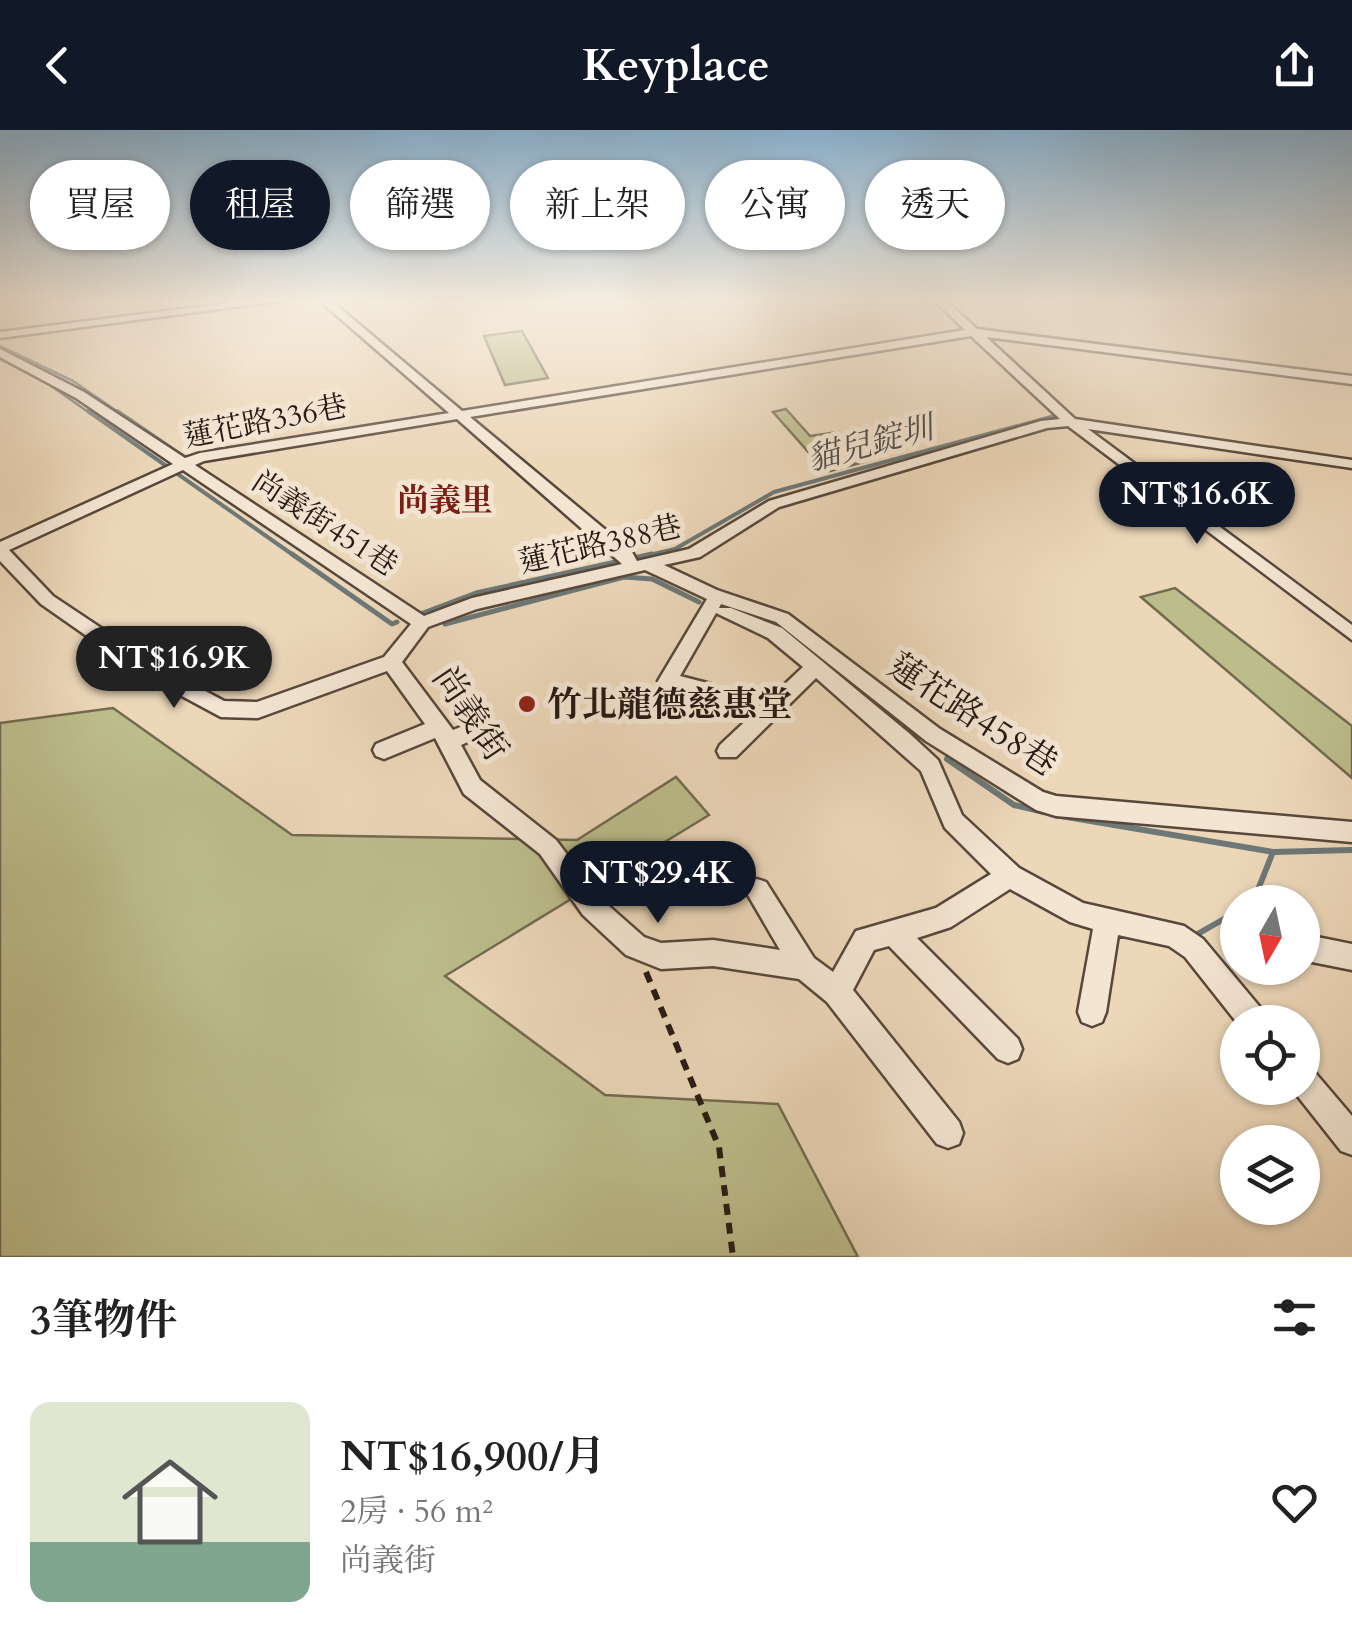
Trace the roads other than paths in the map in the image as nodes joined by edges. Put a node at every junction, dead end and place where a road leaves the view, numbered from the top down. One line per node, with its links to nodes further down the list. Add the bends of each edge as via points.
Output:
1 (1, 353): 9 (street, 尚義街451巷, via 80,395)
2 (387, 353): 7 (street, 蓮花路458巷)
3 (843, 353): 7 (street, 蓮花路336巷)
4 (995, 353): 8 (street)
5 (1136, 353): 6 (street, 蓮花路336巷)
6 (1352, 380)
7 (460, 413): 9 (street, 蓮花路336巷); 14 (street, 蓮花路458巷)
8 (1066, 418): 10 (street, 蓮花路388巷); 12 (street, 蓮花路388巷); 17 (street)
9 (180, 464): 13 (street, 蓮花路336巷); 16 (street, 尚義街451巷)
10 (1352, 464)
11 (769, 487): 12 (street)
12 (786, 500): 14 (street, 蓮花路388巷, via 694,553)
13 (0, 549): 18 (street, 尚義街, via 47,600 221,709 258,710)
14 (636, 563): 15 (street, 蓮花路458巷); 16 (street, 蓮花路388巷)
15 (714, 601): 19 (street, via 775,633); 20 (street, via 668,681); 23 (street, 蓮花路458巷, via 782,618)
16 (422, 623): 18 (street)
17 (1352, 634)
18 (392, 662): 22 (street, 尚義街)
19 (814, 668): 25 (street); 26 (street)
20 (704, 689)
21 (483, 726): 22 (street)
22 (443, 734): 24 (street); 34 (street, 尚義街, via 472,787 548,846 592,907 635,946 661,956 713,953)
23 (933, 735): 26 (street); 27 (street, 蓮花路458巷, via 1056,806)
24 (384, 750)
25 (728, 751)
26 (930, 766): 28 (street, via 953,820)
27 (1352, 832)
28 (1010, 876): 30 (street, via 1079,914); 31 (street, via 942,918)
29 (757, 890): 34 (street)
30 (1107, 920): 36 (street, via 1176,935); 37 (street)
31 (892, 932): 35 (street, via 865,940); 38 (street)
32 (1320, 950): 33 (street)
33 (1352, 956)
34 (805, 967): 35 (street)
35 (838, 992): 40 (street)
36 (1240, 1005)
37 (1092, 1012)
38 (1008, 1049)
39 (1320, 1101): 41 (street)
40 (948, 1133)
41 (1352, 1140)

